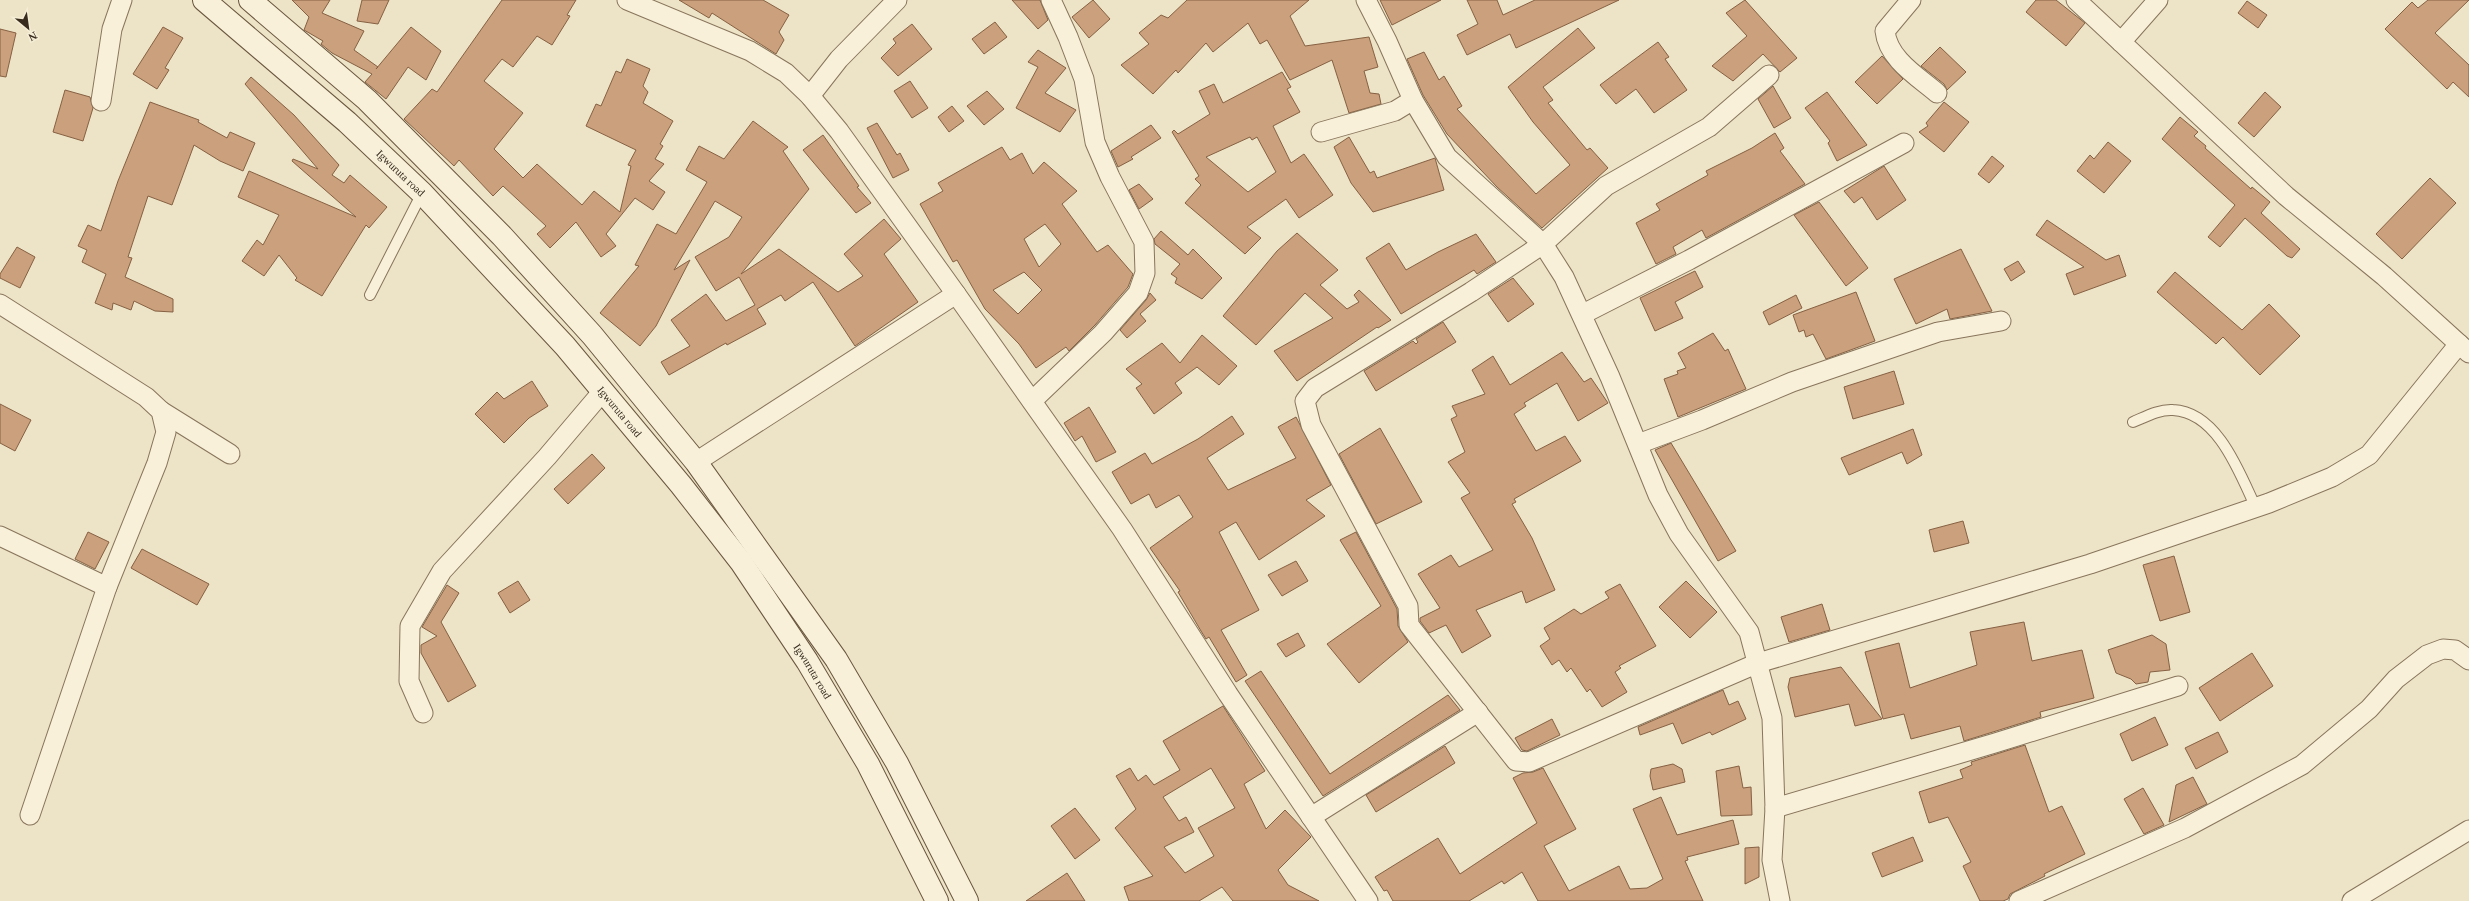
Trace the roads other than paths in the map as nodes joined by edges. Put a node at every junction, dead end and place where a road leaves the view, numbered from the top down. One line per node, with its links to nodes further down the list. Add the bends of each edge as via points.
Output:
1 (122, 0): 16 (street, via 112,29)
2 (204, 0): 19 (main road, Igwuruta road, via 347,122)
3 (250, 0): 33 (main road, via 367,100 502,236 592,335)
4 (627, 0): 14 (street, via 750,51 786,73)
5 (897, 0): 14 (street, via 839,59)
6 (1051, 0): 28 (street, via 1084,79 1095,142 1110,178 1144,242 1145,273 1138,293 1108,328)
7 (1366, 0): 15 (street)
8 (1911, 0): 13 (street, via 1885,31 1887,44 1896,58)
9 (2076, 0): 11 (street)
10 (2158, 0): 11 (street)
11 (2121, 42): 26 (street, via 2286,196 2384,276)
12 (1769, 75): 20 (street, via 1709,127 1606,186)
13 (1937, 93)
14 (810, 96): 21 (street, via 839,131)
15 (1413, 100): 17 (street, via 1395,111); 20 (street, via 1447,156)
16 (101, 101)
17 (1321, 132)
18 (1904, 143): 24 (street, via 1689,260)
19 (422, 194): 22 (lane); 27 (main road, Igwuruta road, via 565,346)
20 (1542, 244): 24 (street, via 1564,277); 40 (street, via 1471,292 1314,388 1306,400 1311,425 1408,606 1409,626)
21 (956, 294): 28 (street); 33 (street)
22 (370, 295)
23 (0, 304): 29 (street, via 146,397)
24 (1583, 314): 31 (street)
25 (2001, 321): 31 (street, via 1938,332 1792,382)
26 (2464, 349): 34 (street, via 2369,454 2332,478)
27 (603, 391): 41 (street, via 547,457 442,571 410,626 410,681); 46 (main road, Igwuruta road, via 741,562 803,654 868,764)
28 (1032, 401): 44 (street, via 1122,529 1228,694)
29 (161, 411): 32 (street); 36 (street, via 166,432 157,463)
30 (2133, 422): 34 (lane, via 2154,413 2173,410 2192,415 2213,431 2229,452)
31 (1638, 444): 38 (street, via 1658,495 1679,534 1748,632)
32 (230, 454)
33 (696, 462): 47 (main road, via 836,659 896,763)
34 (2256, 508): 38 (street, via 2031,583)
35 (0, 536): 36 (street)
36 (107, 587): 43 (street)
37 (2469, 660): 50 (street, via 2455,650 2443,650 2427,655 2396,679 2369,709 2302,765 2185,828)
38 (1758, 663): 40 (street, via 1529,762 1516,761); 42 (street, via 1772,718)
39 (2178, 686): 42 (street)
40 (1478, 712): 44 (street)
41 (423, 713)
42 (1775, 808): 49 (street, via 1772,860)
43 (30, 815)
44 (1312, 817): 48 (street)
45 (2469, 830): 51 (street)
46 (938, 901)
47 (967, 901)
48 (1368, 901)
49 (1780, 901)
50 (2019, 901)
51 (2352, 901)

